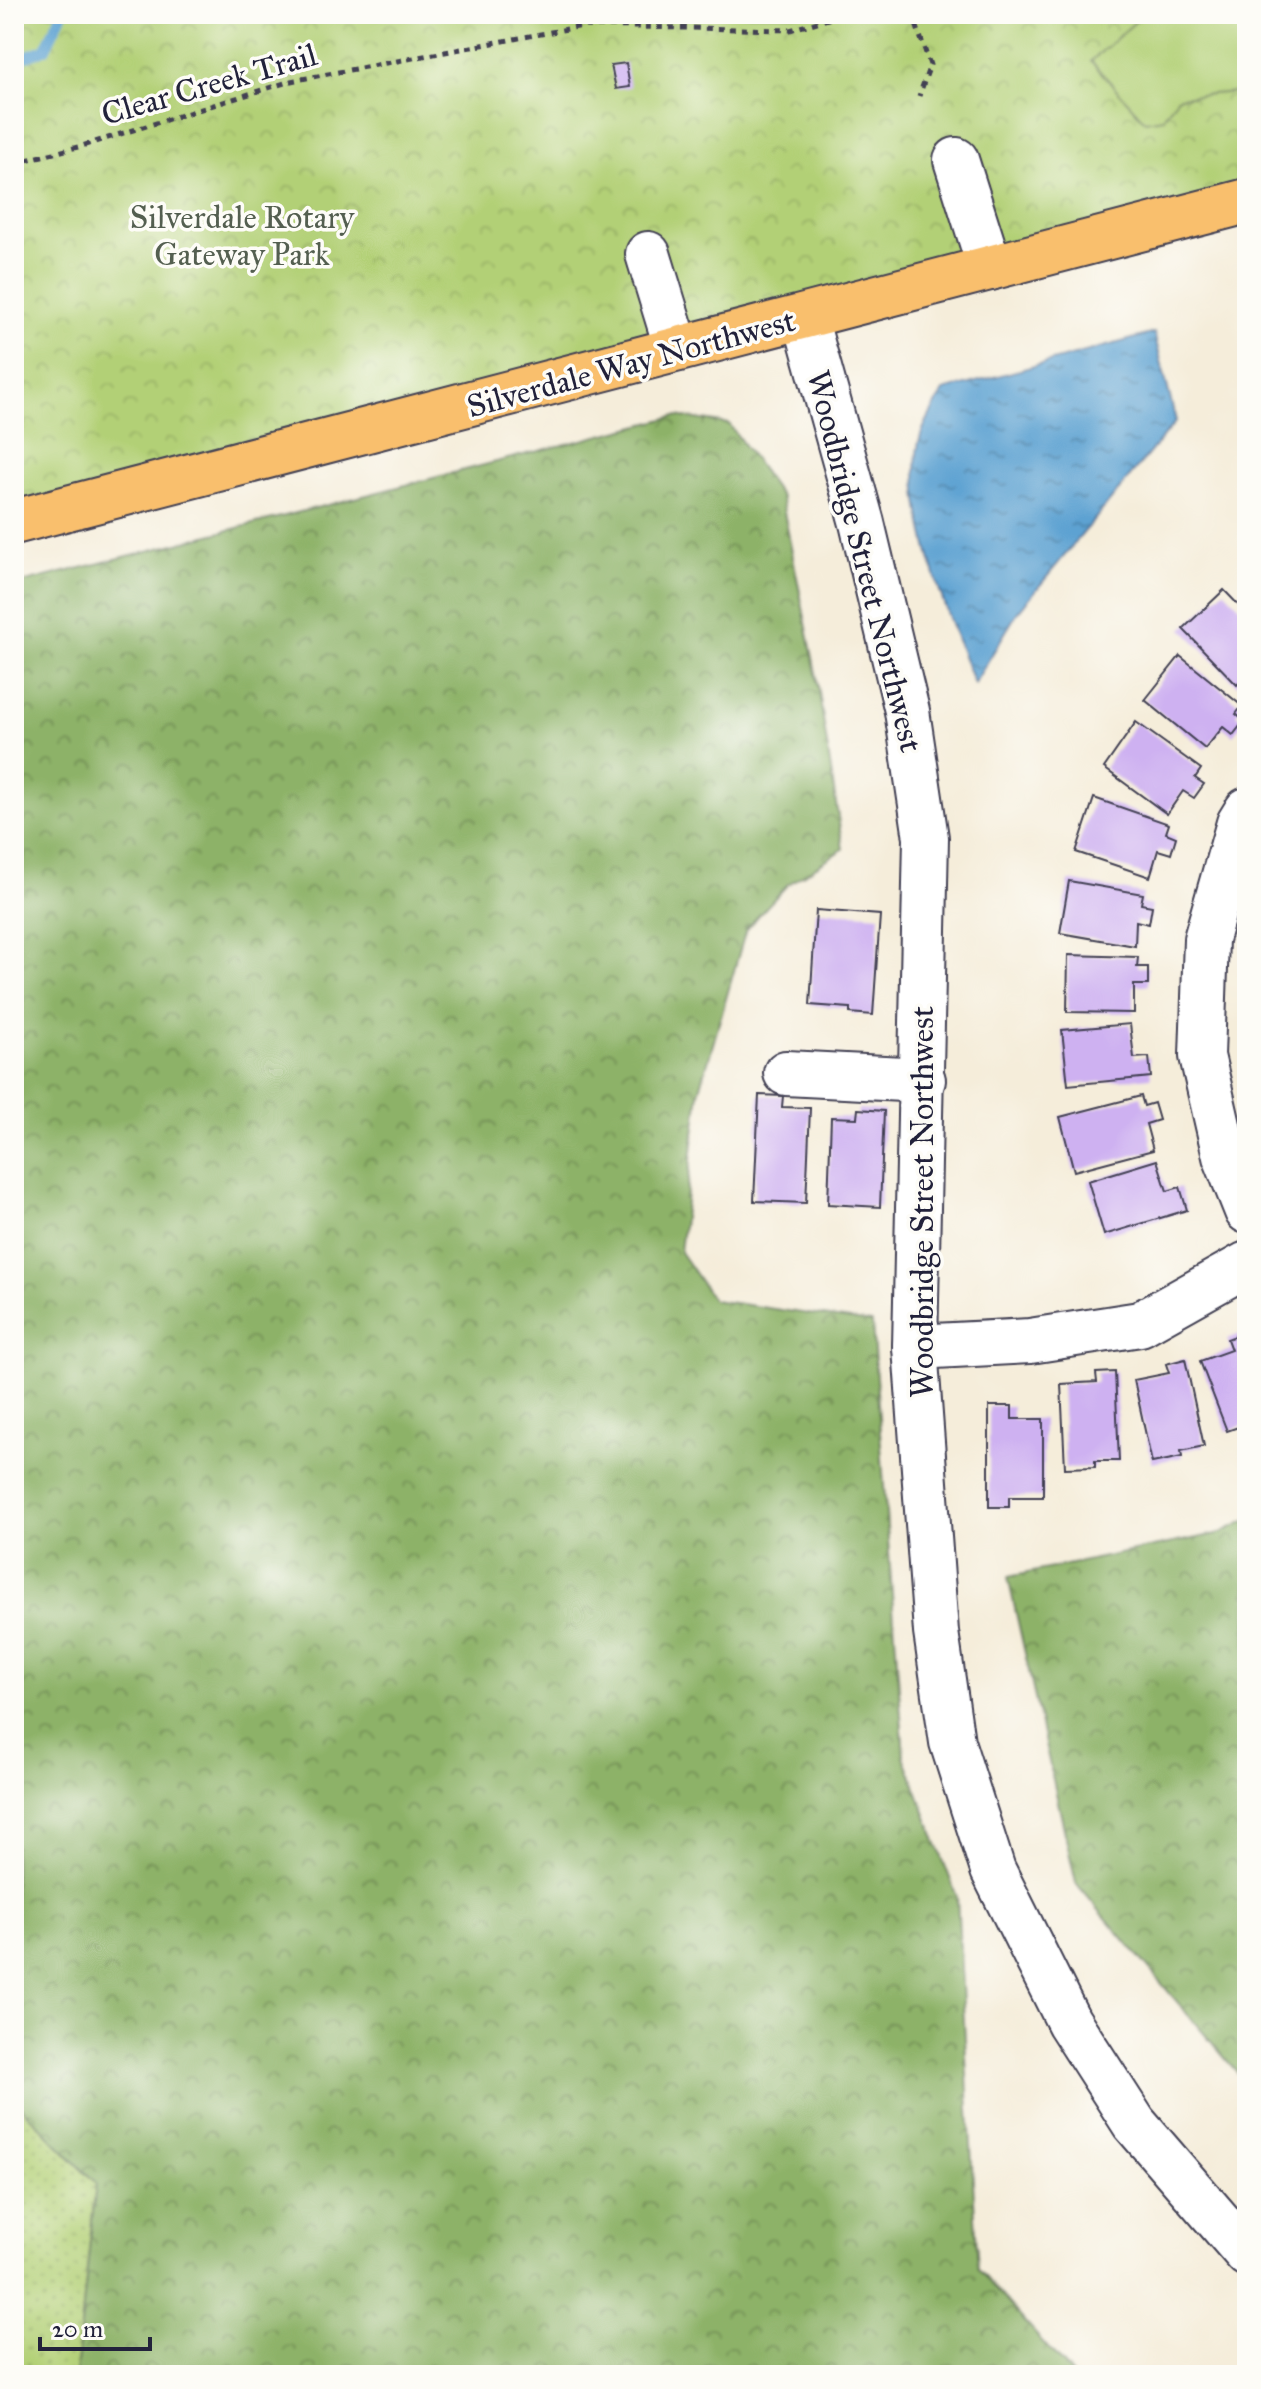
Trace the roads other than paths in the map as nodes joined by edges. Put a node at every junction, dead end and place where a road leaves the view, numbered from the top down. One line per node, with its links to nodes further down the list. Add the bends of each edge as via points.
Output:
1 (956, 160): 4 (street)
2 (1247, 201): 4 (main road, Silverdale Way Northwest)
3 (648, 254): 6 (street)
4 (990, 268): 5 (main road, Silverdale Way Northwest)
5 (805, 318): 6 (main road, Silverdale Way Northwest); 10 (street, Woodbridge Street Northwest, via 862,523 911,739 926,838)
6 (677, 349): 7 (main road, Silverdale Way Northwest)
7 (14, 522)
8 (1247, 810): 11 (street, via 1206,939 1202,1056 1225,1156)
9 (786, 1073): 10 (street)
10 (923, 1080): 13 (street, Woodbridge Street Northwest)
11 (1247, 1211)
12 (1247, 1264): 13 (street, via 1140,1324 1030,1341)
13 (915, 1347): 14 (street, Woodbridge Street Northwest, via 936,1632 952,1742 993,1870 1069,2022 1134,2123)
14 (1247, 2254)

